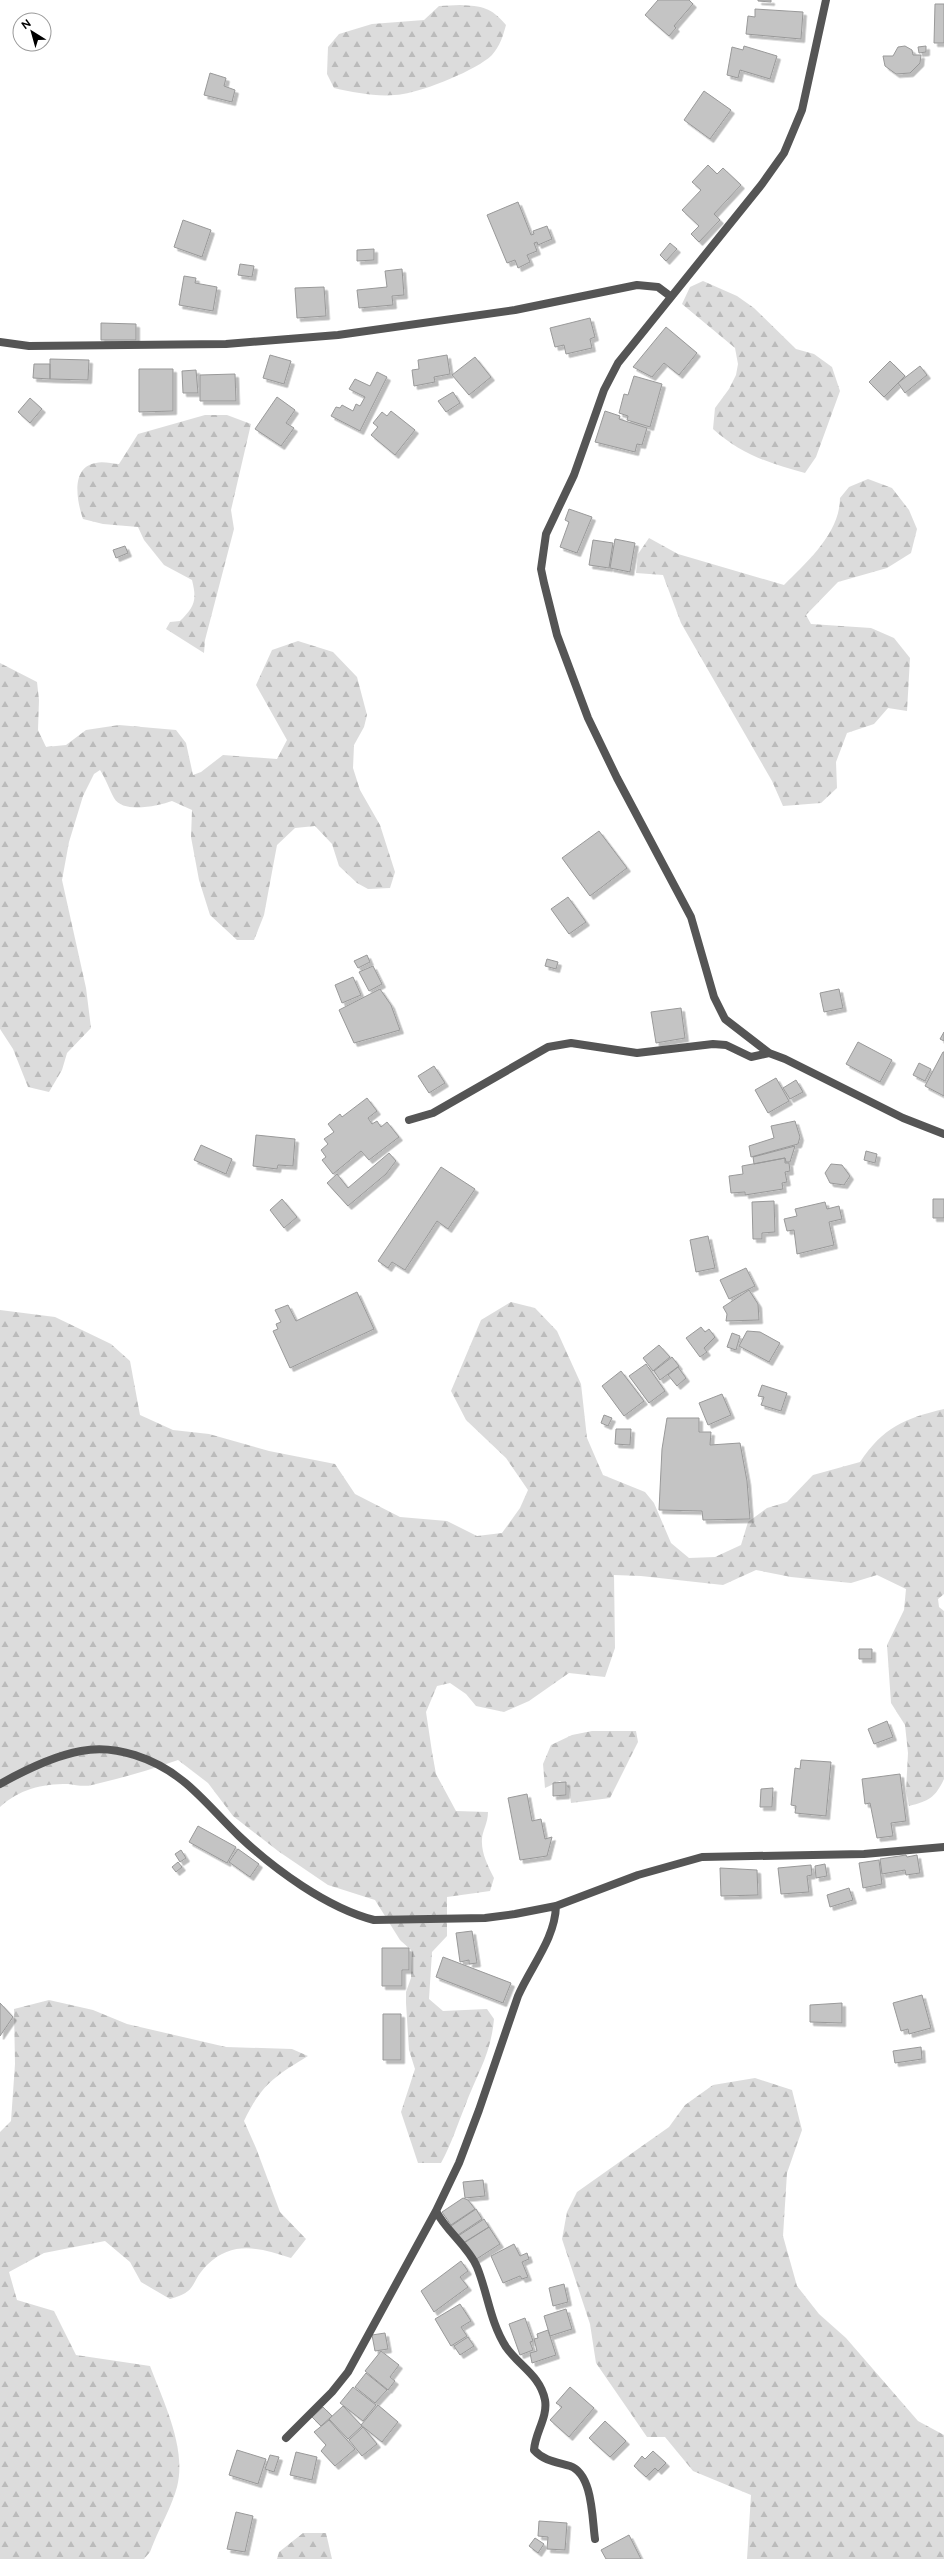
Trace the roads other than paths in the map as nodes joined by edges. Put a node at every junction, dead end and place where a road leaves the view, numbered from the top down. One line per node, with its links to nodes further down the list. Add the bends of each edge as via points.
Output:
1 (826, 0): 2 (street, via 802,110 784,153 762,184)
2 (670, 296): 3 (street, via 658,287 637,285 515,310 404,327 226,344 29,346); 4 (street, via 618,363 604,390 574,475 546,534 542,569 557,635 588,718 691,917 714,997 726,1019)
3 (0, 342)
4 (769, 1053): 5 (street, via 751,1057 726,1045 713,1044 637,1054 570,1043 548,1047 433,1113); 6 (street, via 785,1058 903,1118)
5 (409, 1120)
6 (944, 1134)
7 (0, 1784): 9 (street, via 28,1768 82,1751 114,1751 138,1756 182,1780 240,1837 287,1874 321,1897 358,1916 374,1920 485,1918)
8 (944, 1847): 9 (street, via 864,1854 702,1857 638,1875)
9 (556, 1906): 10 (street, via 554,1929 521,1990 468,2140)
10 (436, 2211): 11 (street, via 348,2372 332,2392); 12 (street, via 476,2266 489,2309 506,2346 532,2373 545,2399 545,2410 534,2450 551,2462 572,2467 577,2471 591,2498)
11 (286, 2438)
12 (596, 2538)

